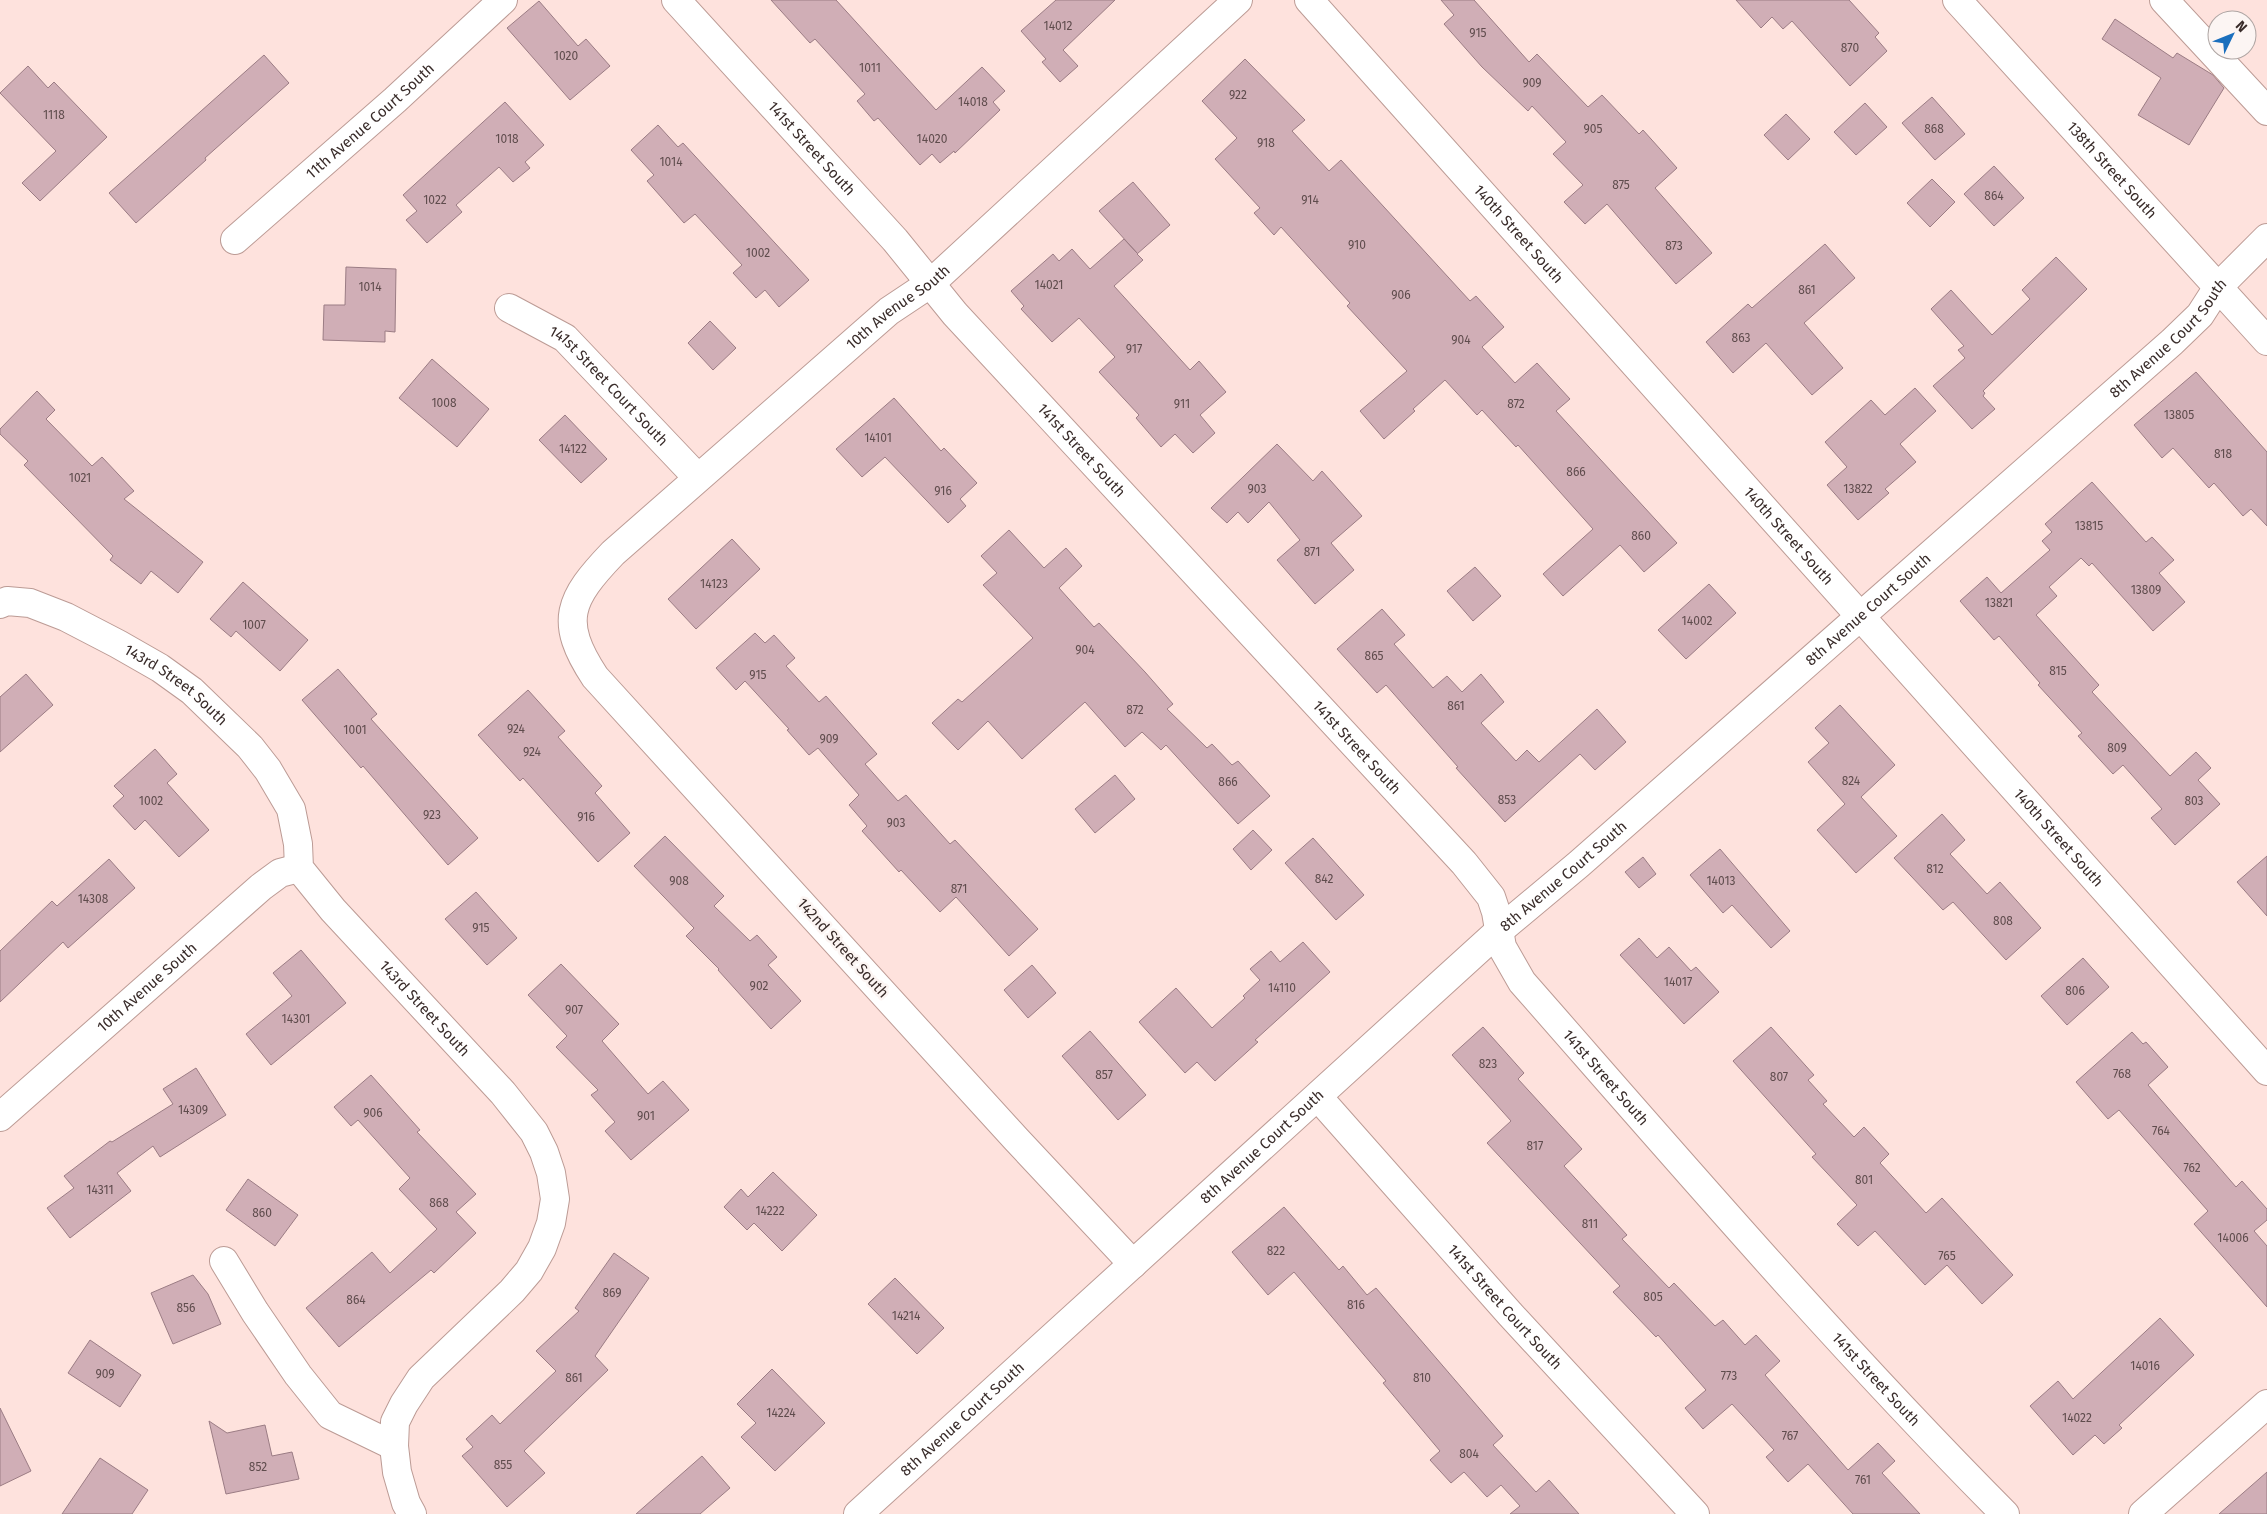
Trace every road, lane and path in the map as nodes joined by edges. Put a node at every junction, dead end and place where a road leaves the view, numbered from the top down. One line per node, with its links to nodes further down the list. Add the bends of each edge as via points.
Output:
1 (504, 0): 9 (street, 11th Avenue Court South)
2 (676, 0): 10 (street, 141st Street South)
3 (1238, 0): 10 (street, 10th Avenue South)
4 (1309, 0): 16 (street, 140th Street South)
5 (1957, 0): 11 (street, 138th Street South)
6 (2164, 0): 7 (street)
7 (2267, 111)
8 (2267, 238): 11 (street, 8th Avenue Court South)
9 (235, 240)
10 (931, 283): 14 (street, 10th Avenue South, via 889,310); 19 (street, 141st Street South, via 962,321 1464,863 1490,897)
11 (2218, 286): 13 (street, 138th Street South); 16 (street, 8th Avenue Court South, via 2200,315 2172,342)
12 (509, 308): 14 (street, 141st Street Court South, via 565,338)
13 (2267, 341)
14 (697, 477): 17 (street, 10th Avenue South, via 592,575 576,600)
15 (4, 603): 18 (street, 143rd Street South, via 30,603 66,617 160,668 192,692 250,747 268,770 291,809)
16 (1860, 616): 19 (street, 8th Avenue Court South); 20 (street, 140th Street South)
17 (572, 621): 24 (street, 142nd Street South, via 573,634 582,657 602,684)
18 (299, 868): 22 (street, 10th Avenue South, via 280,873 261,887); 26 (street, 143rd Street South, via 333,910 503,1093 534,1132 544,1152 554,1190 551,1223 529,1272 421,1378 396,1422)
19 (1500, 930): 21 (street, 8th Avenue Court South); 30 (street, 141st Street South, via 1502,947 1522,982 1709,1196 1935,1443)
20 (2267, 1071)
21 (1318, 1097): 24 (street, 8th Avenue Court South); 29 (street, 141st Street Court South, via 1510,1314)
22 (0, 1117)
23 (224, 1261): 26 (street, via 298,1375 330,1415)
24 (1133, 1264): 28 (street, 8th Avenue Court South)
25 (2267, 1404): 31 (street)
26 (394, 1446): 27 (street, 143rd Street South, via 397,1472)
27 (412, 1514)
28 (858, 1514)
29 (1695, 1514)
30 (2005, 1514)
31 (2143, 1514)

